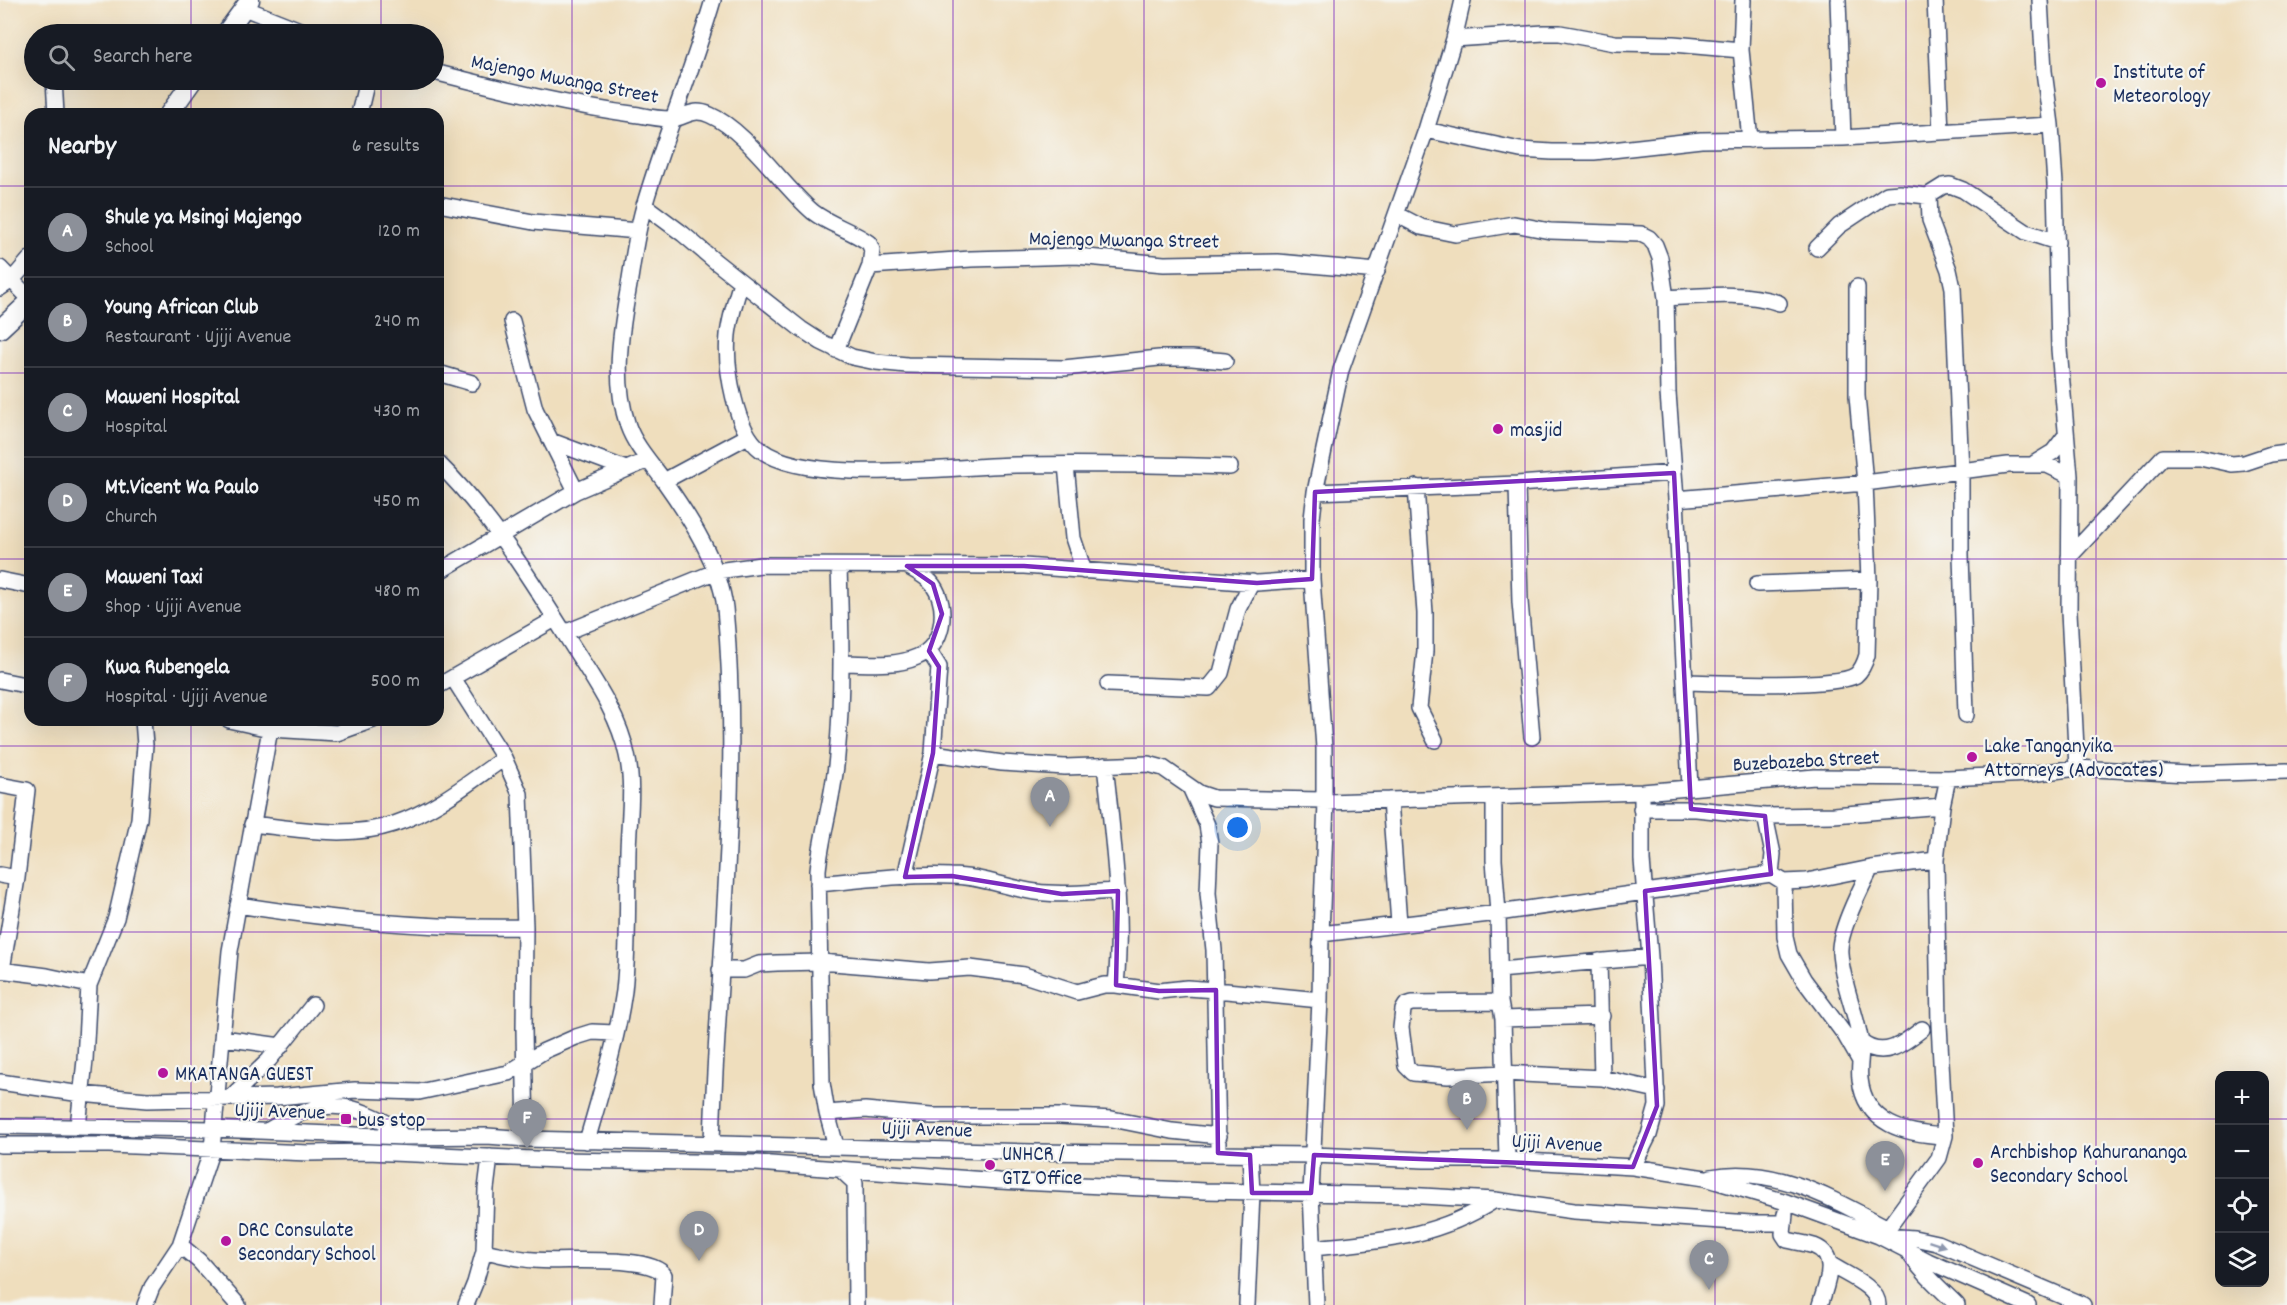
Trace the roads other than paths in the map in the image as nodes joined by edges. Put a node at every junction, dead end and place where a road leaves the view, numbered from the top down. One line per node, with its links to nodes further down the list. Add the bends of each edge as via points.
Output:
1 (712, 0): 19 (street)
2 (1463, 0): 10 (street)
3 (1743, 0): 11 (street)
4 (1838, 0): 23 (street)
5 (1935, 0): 22 (street)
6 (2040, 0): 20 (street)
7 (247, 4): 8 (main road); 9 (street)
8 (232, 24)
9 (289, 24)
10 (1454, 39): 11 (street, via 1560,33 1615,43); 21 (street)
11 (1741, 50): 24 (street)
12 (444, 74): 19 (street, Majengo Mwanga Street, via 534,96)
13 (55, 90): 16 (street)
14 (186, 90): 17 (main road)
15 (365, 90): 18 (street)
16 (56, 108)
17 (173, 108)
18 (360, 108)
19 (673, 119): 27 (street); 33 (street, Majengo Mwanga Street, via 693,112 711,115 724,124 815,213 869,243)
20 (2051, 125): 22 (street); 30 (street)
21 (1426, 130): 24 (street, via 1552,152); 28 (street)
22 (1941, 132): 23 (street)
23 (1843, 138): 24 (street)
24 (1750, 140)
25 (1929, 195): 30 (street, via 1943,186 1956,186 2026,232); 31 (street, via 1887,194 1839,226); 60 (street, via 1930,220 1953,288)
26 (444, 205): 29 (street, via 533,222)
27 (644, 205): 29 (street); 36 (street)
28 (1398, 215): 35 (street); 40 (street, via 1421,227 1455,234 1514,224 1550,231 1641,234 1655,245)
29 (638, 231): 54 (street, via 618,356 620,397 629,430)
30 (2057, 242): 49 (street)
31 (1817, 248)
32 (24, 265): 37 (street)
33 (870, 266): 35 (street, Majengo Mwanga Street, via 1076,256 1164,264 1278,262); 45 (street)
34 (0, 268): 37 (street)
35 (1377, 271): 68 (street, via 1341,370)
36 (741, 282): 45 (street, via 801,329); 50 (street, via 728,334 728,356)
37 (6, 284): 39 (street)
38 (1857, 287): 64 (street, via 1857,396)
39 (24, 296)
40 (1666, 298): 41 (street, via 1744,295); 61 (street)
41 (1779, 303)
42 (24, 306): 44 (main road)
43 (512, 321): 51 (street, via 535,409)
44 (0, 329)
45 (836, 350): 46 (street, via 852,357 907,365 1064,368 1159,358)
46 (1225, 361)
47 (444, 375): 48 (street)
48 (472, 383)
49 (2066, 435): 55 (street, via 2053,452); 62 (street)
50 (748, 436): 56 (street, via 774,458 807,468 844,471); 63 (street)
51 (550, 441): 52 (street); 66 (street)
52 (579, 452): 59 (street); 66 (street)
53 (2287, 452): 71 (street, via 2232,464 2200,457 2163,457)
54 (648, 460): 59 (street); 63 (street)
55 (2035, 463): 60 (street); 62 (street)
56 (1066, 465): 57 (street); 76 (street, via 1073,538)
57 (1230, 467)
58 (444, 469): 70 (street)
59 (626, 469): 66 (street)
60 (1961, 471): 64 (street); 93 (street)
61 (1674, 473): 65 (street); 69 (street)
62 (2070, 476): 71 (street)
63 (664, 481): 75 (street)
64 (1865, 483): 69 (street); 79 (street)
65 (1517, 484): 67 (street); 98 (street, via 1520,602)
66 (574, 487): 70 (street)
67 (1416, 487): 68 (street); 99 (street, via 1425,613 1419,708)
68 (1315, 492): 77 (street)
69 (1676, 499): 89 (street)
70 (500, 537): 74 (street); 83 (street)
71 (2069, 557): 103 (street)
72 (907, 566): 73 (street); 76 (street, via 1024,566); 85 (street, via 933,584 939,599 940,628)
73 (839, 567): 75 (street, via 760,566); 86 (street)
74 (444, 569)
75 (717, 571): 84 (street); 135 (street, via 727,636 731,754)
76 (1084, 571): 80 (street)
77 (1312, 579): 80 (street); 112 (street)
78 (0, 580): 82 (street)
79 (1869, 580): 81 (street); 89 (street, via 1867,655 1857,675 1838,680 1766,684)
80 (1252, 582): 91 (street, via 1238,609 1221,673 1209,688)
81 (1757, 584)
82 (24, 585)
83 (555, 619): 84 (street); 87 (street)
84 (564, 633): 146 (street, via 608,706 627,756 630,806 624,991)
85 (929, 651): 86 (street, via 885,664); 100 (street, via 939,667)
86 (842, 663): 123 (street, via 837,758 821,842)
87 (453, 678): 90 (street); 101 (street)
88 (0, 680): 92 (street)
89 (1686, 682): 108 (street)
90 (444, 683)
91 (1108, 684)
92 (24, 685)
93 (1966, 715)
94 (144, 726): 138 (street, via 146,745 134,842 116,918)
95 (256, 726): 97 (street)
96 (356, 726): 97 (street, via 337,733)
97 (270, 729): 116 (street)
98 (1532, 737)
99 (1435, 740)
100 (933, 753): 102 (street, Buzebazeba Street, via 1002,763); 120 (street)
101 (504, 758): 116 (street, via 430,807 393,825 336,831); 129 (street, via 519,794)
102 (1105, 765): 107 (street, Buzebazeba Street, via 1148,764 1163,768); 124 (street)
103 (2077, 768): 104 (street, Buzebazeba Street, via 2187,774); 105 (street, Buzebazeba Street)
104 (2287, 771)
105 (1948, 778): 108 (street, Buzebazeba Street, via 1815,777); 113 (street)
106 (0, 785): 121 (street, via 27,790)
107 (1190, 787): 112 (street, Buzebazeba Street, via 1214,798); 139 (street, via 1209,834 1208,893)
108 (1690, 788): 109 (street, Buzebazeba Street)
109 (1642, 792): 110 (street, Buzebazeba Street); 114 (street)
110 (1494, 797): 111 (street, Buzebazeba Street); 127 (street)
111 (1390, 800): 112 (street, Buzebazeba Street); 128 (street)
112 (1325, 801): 130 (street)
113 (1942, 806): 115 (street); 117 (street)
114 (1641, 809): 115 (street, via 1696,809); 125 (street)
115 (1765, 816): 122 (street)
116 (252, 824): 126 (street)
117 (1936, 860): 118 (street); 164 (street)
118 (1871, 868): 122 (street, via 1807,881); 148 (street, via 1840,948)
119 (0, 876): 121 (street)
120 (905, 877): 123 (street); 124 (street, via 952,876 1062,894)
121 (17, 878): 134 (street)
122 (1778, 878): 125 (street); 150 (street, via 1789,954)
123 (818, 884): 133 (street)
124 (1118, 891): 137 (street)
125 (1645, 891): 127 (street); 131 (street)
126 (238, 905): 129 (street, via 433,927); 147 (street, via 226,984)
127 (1498, 913): 128 (street); 136 (street)
128 (1399, 924): 130 (street)
129 (525, 927): 151 (street)
130 (1321, 934): 140 (street)
131 (1650, 957): 132 (street); 155 (street)
132 (1599, 961): 136 (street); 143 (street)
133 (821, 962): 135 (street); 137 (street, via 929,971 970,968 1024,975 1077,992); 158 (street, via 820,1048)
134 (1, 970): 138 (street)
135 (720, 970): 168 (street)
136 (1499, 970): 141 (street)
137 (1116, 985): 139 (street, via 1159,991)
138 (89, 986): 156 (street)
139 (1216, 990): 140 (street); 163 (street)
140 (1320, 1000): 174 (street)
141 (1500, 1002): 144 (street); 152 (street, via 1412,1003 1403,1010 1401,1028 1406,1066 1413,1073)
142 (313, 1005): 149 (street)
143 (1602, 1016): 144 (street); 153 (street)
144 (1503, 1019): 152 (street)
145 (1922, 1029): 148 (street, via 1903,1044 1884,1050 1872,1050)
146 (615, 1034): 151 (street, via 592,1032 576,1036); 167 (street)
147 (224, 1038): 149 (street); 157 (street)
148 (1861, 1042): 150 (street)
149 (281, 1046): 157 (street)
150 (1860, 1062): 164 (street, via 1864,1095 1876,1115 1920,1135)
151 (525, 1064): 157 (street, via 508,1073 419,1092 355,1090); 166 (street)
152 (1504, 1073): 153 (street); 176 (street)
153 (1602, 1078): 155 (street)
154 (0, 1082): 156 (street)
155 (1657, 1090): 177 (street, via 1654,1119)
156 (81, 1094): 157 (street, via 147,1100); 160 (street)
157 (224, 1097): 161 (street)
158 (827, 1113): 163 (street, via 865,1110 931,1116 1112,1119); 170 (street)
159 (0, 1126): 160 (street, Ujiji Avenue)
160 (78, 1127): 161 (street, Ujiji Avenue)
161 (213, 1129): 162 (street, Ujiji Avenue); 171 (street)
162 (267, 1131): 165 (street, Ujiji Avenue); 165 (street, via 299,1113 334,1105 378,1118 394,1126)
163 (1218, 1136): 172 (street)
164 (1945, 1136): 185 (street, via 1939,1158)
165 (403, 1137): 166 (street, Ujiji Avenue)
166 (526, 1139): 167 (street, Ujiji Avenue)
167 (587, 1141): 168 (street, Ujiji Avenue)
168 (712, 1143): 170 (street, Ujiji Avenue)
169 (0, 1145): 171 (street)
170 (836, 1146): 172 (street, Ujiji Avenue)
171 (212, 1149): 175 (street); 186 (street)
172 (1218, 1153): 173 (street, Ujiji Avenue)
173 (1250, 1155): 174 (street, Ujiji Avenue); 180 (street)
174 (1314, 1155): 176 (street, Ujiji Avenue); 181 (street)
175 (490, 1157): 178 (street, via 756,1163); 188 (street)
176 (1507, 1160): 177 (street, Ujiji Avenue)
177 (1633, 1167): 179 (street, Ujiji Avenue)
178 (840, 1169): 180 (street); 195 (street, via 855,1183)
179 (1705, 1179): 183 (street, Ujiji Avenue); 185 (street, via 1721,1175 1759,1176 1799,1185)
180 (1252, 1193): 181 (street); 196 (street)
181 (1311, 1193): 182 (street); 187 (street)
182 (1494, 1200): 184 (street, via 1574,1211); 187 (street, via 1462,1219 1411,1237)
183 (1786, 1202): 184 (street); 185 (street, Ujiji Avenue)
184 (1784, 1223): 190 (street, via 1786,1240 1821,1250)
185 (1884, 1232): 189 (street, Ujiji Avenue); 202 (street, Ujiji Avenue, one-way to 202, via 1937,1243)
186 (180, 1245): 191 (street, via 152,1287); 192 (street, via 200,1261)
187 (1313, 1248): 197 (street)
188 (484, 1251): 193 (street); 194 (street, via 533,1260 614,1261 656,1267 664,1275)
189 (1908, 1251): 200 (street, via 1926,1277); 201 (street, Ujiji Avenue)
190 (1830, 1264): 198 (street); 199 (street, via 1866,1286)
191 (145, 1305)
192 (238, 1305)
193 (466, 1305)
194 (662, 1305)
195 (856, 1305)
196 (1247, 1305)
197 (1316, 1305)
198 (1820, 1305)
199 (1878, 1305)
200 (1958, 1305)
201 (2028, 1305)
202 (2083, 1305)

